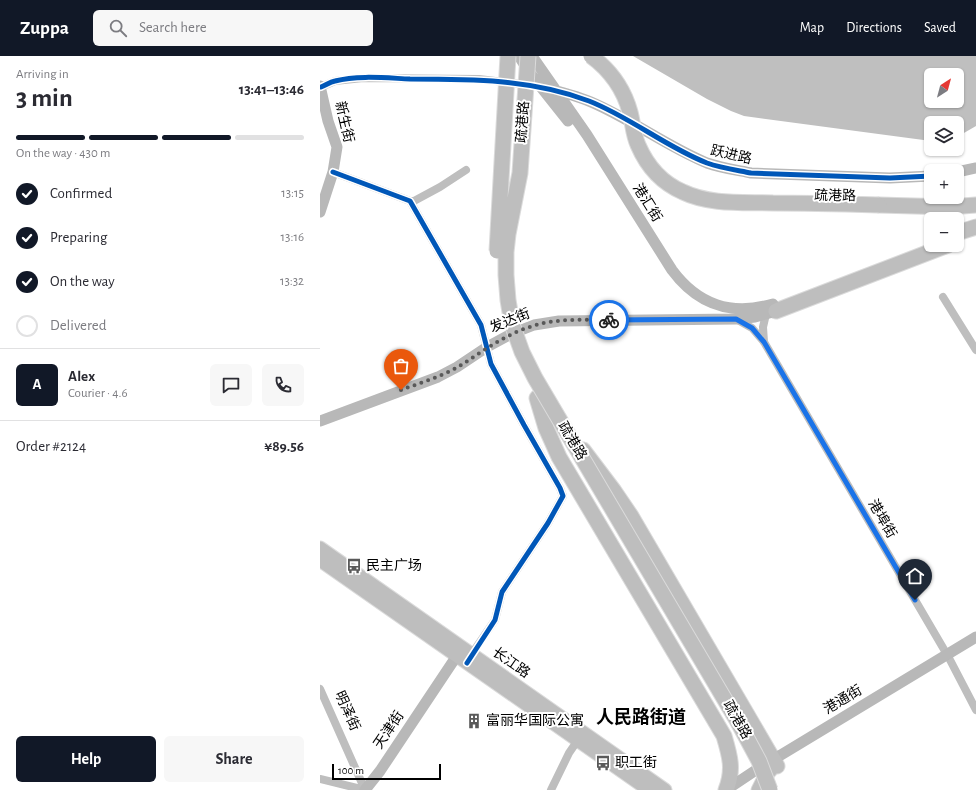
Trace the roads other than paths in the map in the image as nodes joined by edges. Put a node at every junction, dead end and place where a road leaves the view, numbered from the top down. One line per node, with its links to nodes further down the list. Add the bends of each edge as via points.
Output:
1 (508, 56): 33 (highway, 疏港路, bridge, via 497,253 498,289 503,326)
2 (519, 56): 8 (street, 港汇街)
3 (528, 56): 35 (highway, 疏港路, bridge, via 520,173 506,252 508,300 512,324 522,352)
4 (532, 56): 9 (street, 港汇街)
5 (591, 56): 17 (highway, bridge, via 604,66 626,99 635,140 646,161 654,172 673,188 696,197 723,202)
6 (604, 56): 17 (highway, 疏港路, via 618,70 634,97 644,138 653,157 669,174 688,186 724,194)
7 (320, 86): 8 (street, via 335,81 363,78 479,79); 13 (street, 新生街, via 337,148)
8 (541, 87): 9 (street, 跃进路); 28 (street, 港汇街, via 580,138 666,275 691,300)
9 (555, 90): 14 (street, 跃进路, via 590,101 707,163 729,169 751,173 890,178); 28 (street, 港汇街, via 587,135 676,276)
10 (976, 168): 12 (street)
11 (466, 170): 16 (street, via 440,187)
12 (964, 171)
13 (333, 172): 16 (street); 19 (street, 新生街)
14 (924, 176)
15 (976, 197): 17 (highway, 疏港路)
16 (410, 201): 31 (street, via 481,325)
17 (879, 201): 18 (highway, 疏港路, via 950,206)
18 (976, 205)
19 (320, 212)
20 (976, 228): 21 (highway)
21 (964, 231)
22 (976, 237): 23 (highway)
23 (964, 240)
24 (924, 245): 27 (highway)
25 (929, 252): 27 (highway)
26 (943, 297): 32 (street)
27 (772, 310): 28 (street, 港汇街, via 734,309); 29 (street, 发达街); 30 (street, via 763,327)
28 (717, 312): 29 (street, 发达街); 31 (street, 发达街, via 559,321 534,325)
29 (736, 319): 30 (street, 港埠街, via 752,328)
30 (764, 342): 41 (street, 港埠街)
31 (487, 347): 34 (street, 发达街, via 438,377); 40 (street, via 491,364 563,496 502,592 495,620)
32 (976, 350)
33 (537, 398): 51 (highway, via 546,428 559,457 724,736 731,767 731,779); 53 (highway, 疏港路, via 731,726 742,746)
34 (320, 421)
35 (562, 422): 45 (highway, bridge, via 631,516); 54 (highway, 疏港路, bridge, via 742,729 759,761)
36 (320, 548): 40 (main road, 长江路)
37 (320, 560): 40 (main road, 长江路)
38 (976, 637): 41 (street, 港通街)
39 (976, 645): 41 (street, 港通街)
40 (464, 655): 44 (main road, 长江路); 47 (street, 天津街)
41 (948, 658): 43 (street, 港埠街); 45 (street, 港通街)
42 (320, 689): 47 (street, 明泽街)
43 (976, 710)
44 (580, 736): 48 (street); 49 (main road, 长江路); 50 (main road, 长江路)
45 (773, 765): 51 (street, 港通街); 52 (street, 港通街); 53 (main road)
46 (320, 779): 47 (street)
47 (365, 790)
48 (551, 790)
49 (648, 790)
50 (665, 790)
51 (726, 790)
52 (739, 790)
53 (759, 790)
54 (770, 790)

